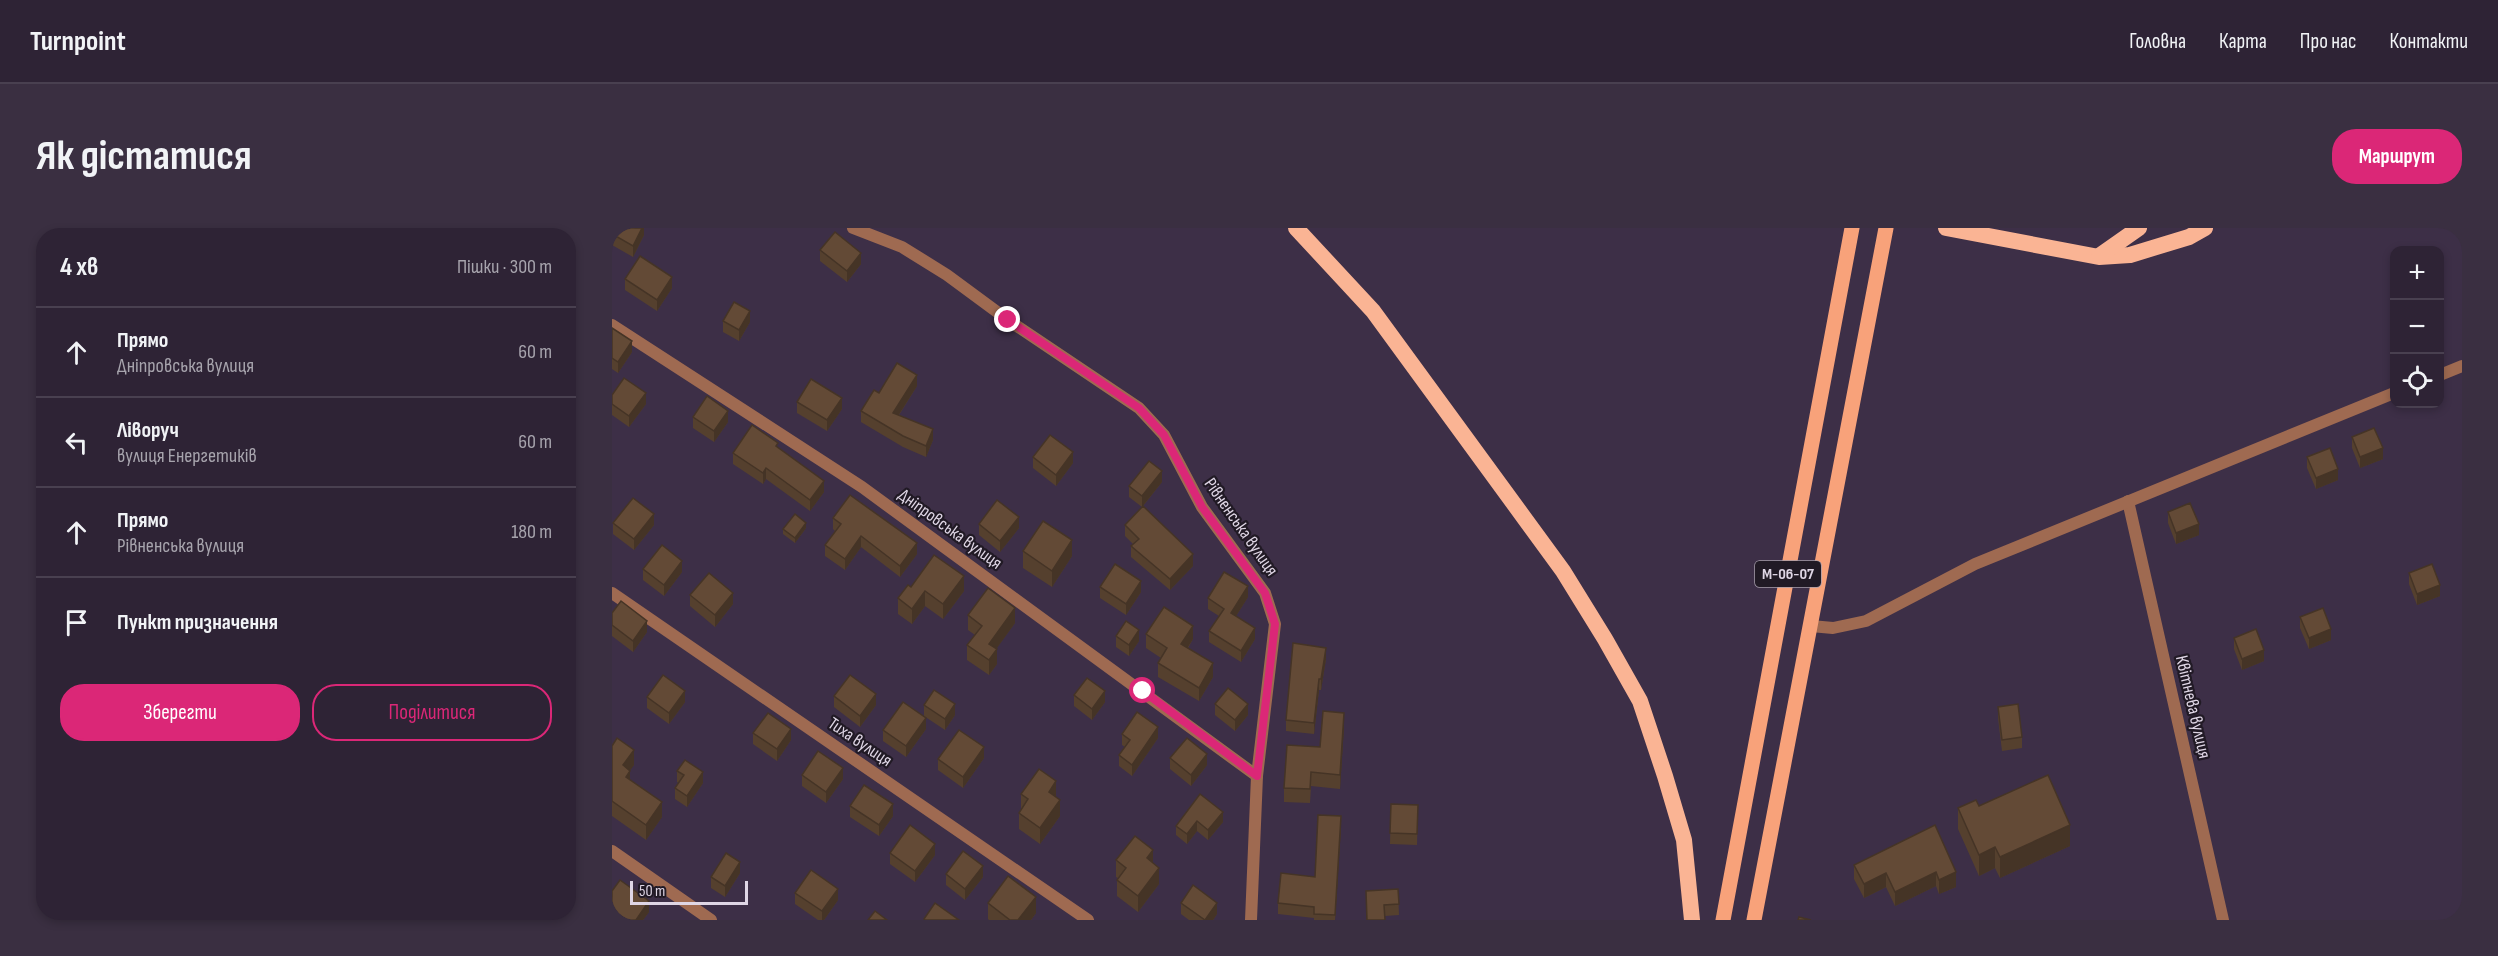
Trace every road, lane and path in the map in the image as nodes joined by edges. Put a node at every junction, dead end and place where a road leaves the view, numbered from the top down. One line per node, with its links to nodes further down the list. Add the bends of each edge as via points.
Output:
1 (853, 228): 16 (street, Рівненська вулиця, via 902,247 946,275 1139,408 1164,435 1202,507 1265,593 1275,628)
2 (1296, 228): 21 (highway, via 1373,310 1563,571 1611,650 1640,701 1684,840)
3 (1851, 228): 22 (main road, М-06-07)
4 (1886, 228): 15 (main road, М-06-07)
5 (1946, 228): 8 (highway)
6 (2139, 228): 8 (highway)
7 (2205, 228): 8 (highway, via 2189,237 2130,255)
8 (2099, 257)
9 (612, 325): 16 (street, Дніпровська вулиця, via 862,487)
10 (2462, 366): 11 (street)
11 (2444, 373)
12 (2390, 395): 13 (street)
13 (2128, 501): 15 (street, via 1975,564 1866,621 1833,628); 24 (street, Квітнева вулиця)
14 (612, 593): 19 (street, Тиха вулиця)
15 (1811, 626): 23 (main road, М-06-07)
16 (1257, 776): 20 (street)
17 (612, 851): 18 (street)
18 (711, 920)
19 (1088, 920)
20 (1251, 920)
21 (1692, 920)
22 (1723, 920)
23 (1754, 920)
24 (2223, 920)

